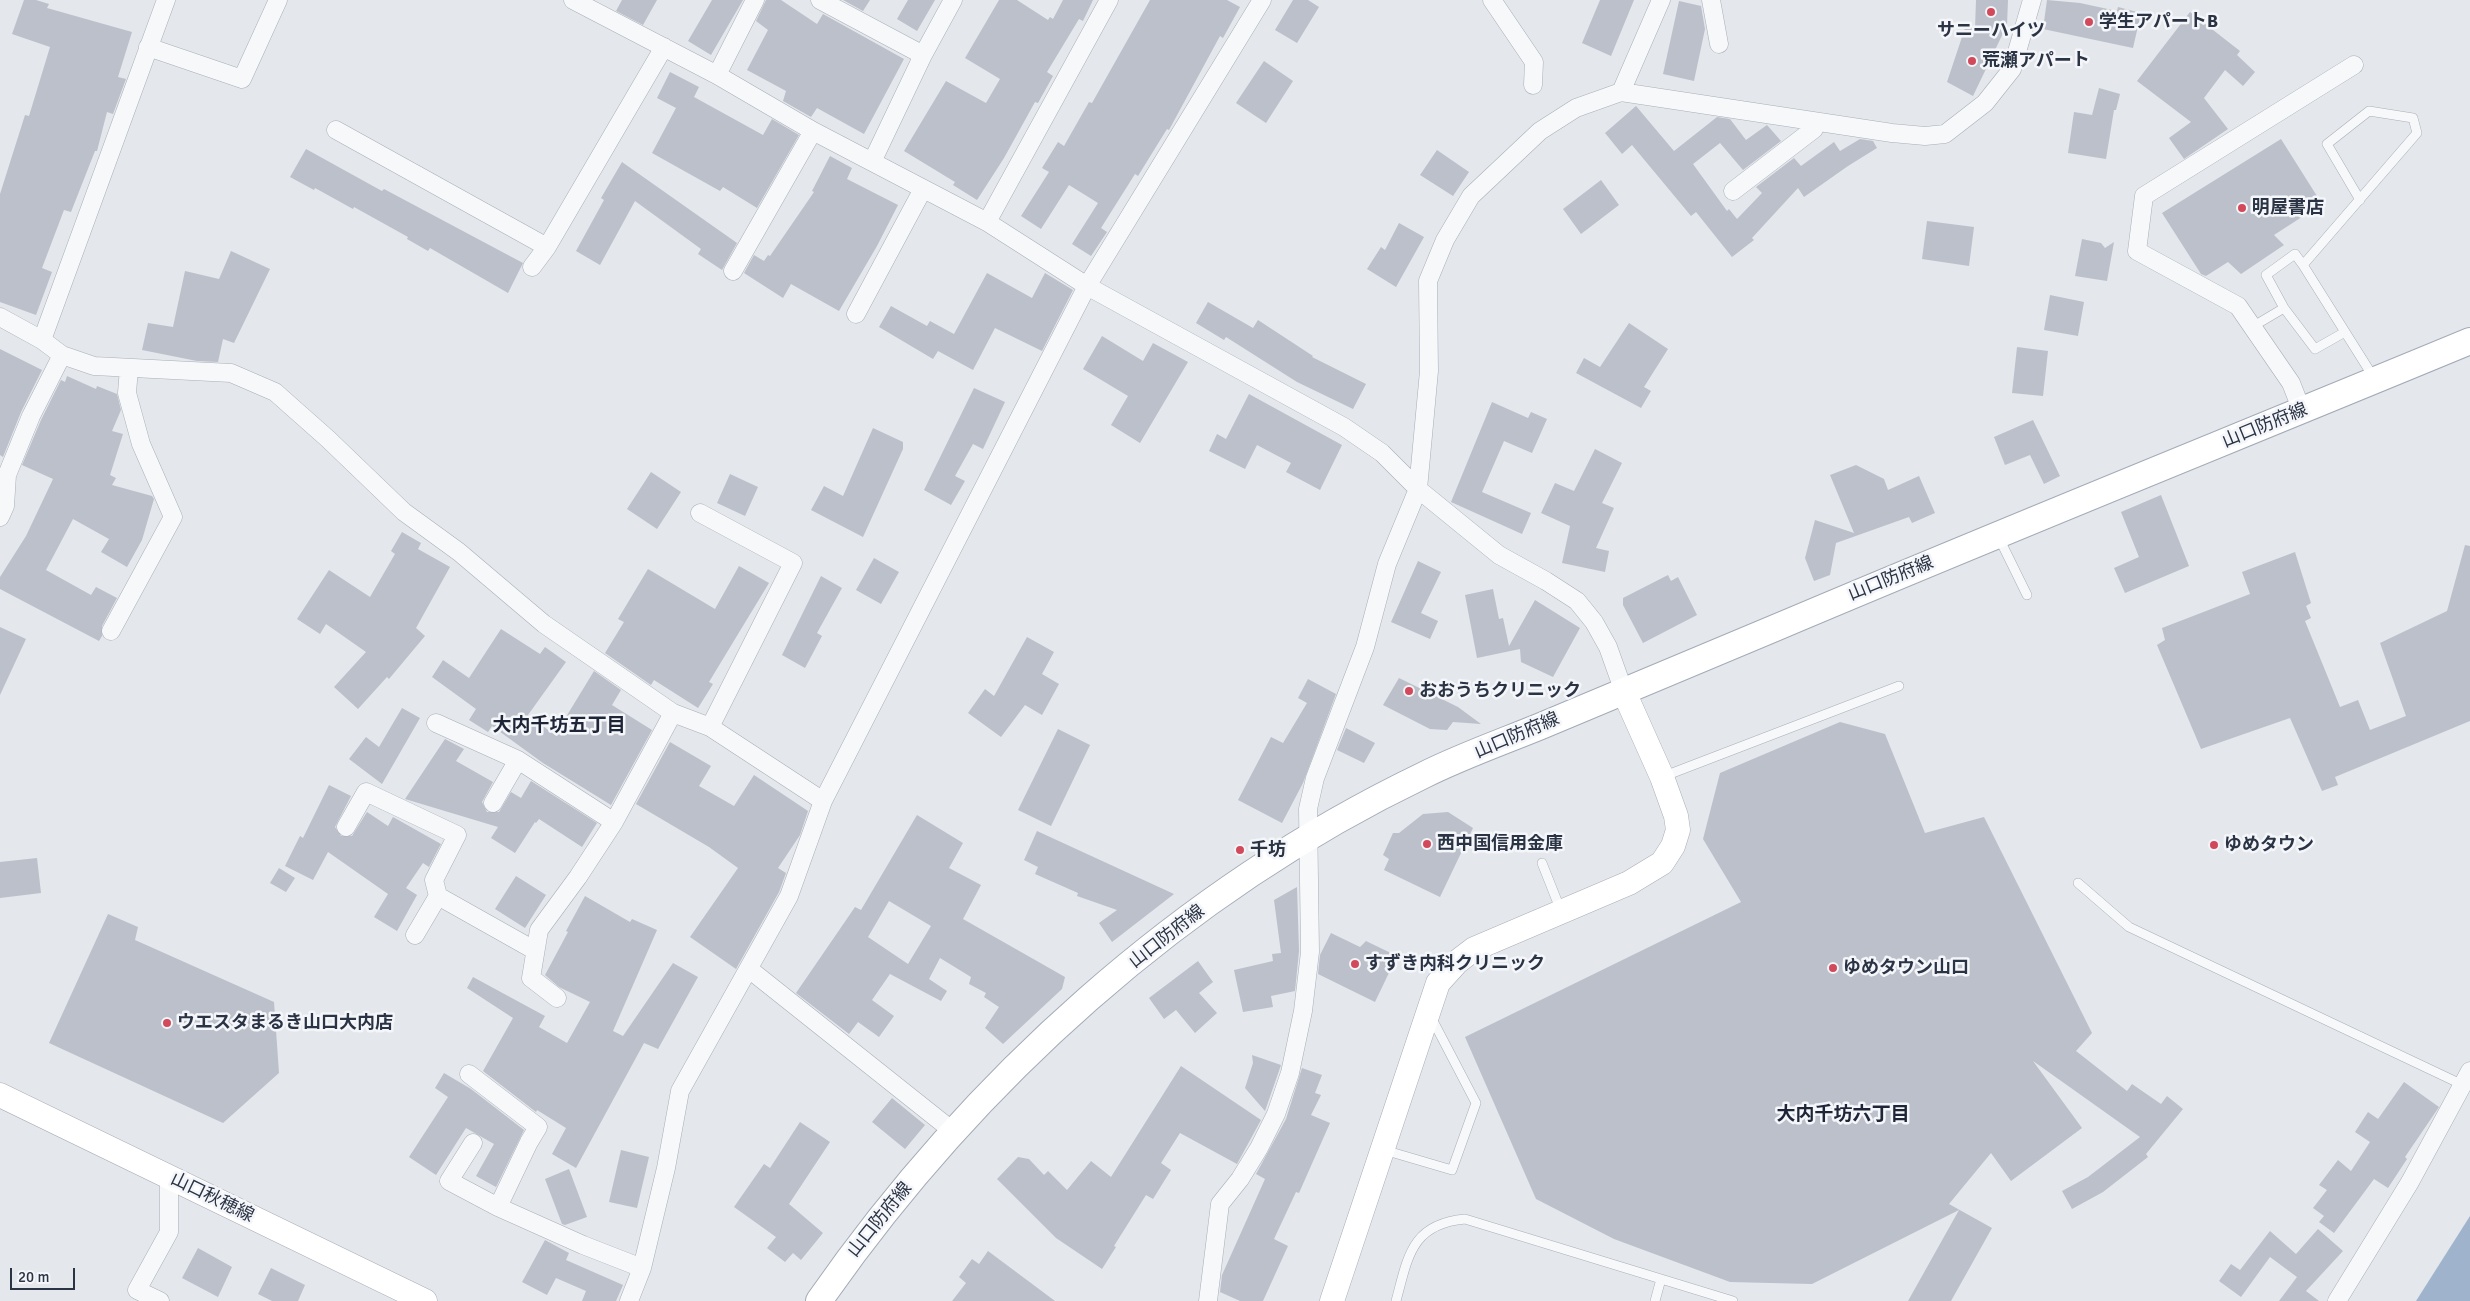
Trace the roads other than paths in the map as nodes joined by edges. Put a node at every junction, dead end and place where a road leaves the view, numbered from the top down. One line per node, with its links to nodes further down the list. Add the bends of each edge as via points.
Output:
1 (166, 0): 14 (street)
2 (278, 0): 14 (street, via 242,78)
3 (573, 0): 15 (street)
4 (756, 0): 18 (street)
5 (820, 0): 16 (street)
6 (953, 0): 16 (street)
7 (1109, 0): 28 (street)
8 (1492, 0): 19 (street, via 1534,62)
9 (1661, 0): 20 (street)
10 (1711, 0): 13 (street)
11 (2032, 0): 21 (street, via 2012,69 1985,103 1945,134 1892,133)
12 (1260, 1): 33 (street)
13 (1719, 44)
14 (148, 47): 39 (street)
15 (664, 47): 18 (street); 29 (street)
16 (923, 55): 24 (street)
17 (2354, 64): 37 (street, via 2144,196 2137,251 2238,306)
18 (717, 75): 23 (street)
19 (1533, 85)
20 (1621, 92): 21 (street); 45 (street, via 1576,108 1540,131 1472,196 1445,240 1428,281 1429,371)
21 (1817, 122): 26 (street, via 1814,129)
22 (336, 130): 29 (street)
23 (813, 130): 24 (street); 32 (street)
24 (872, 162): 25 (street)
25 (923, 189): 28 (street); 35 (street)
26 (1733, 191)
27 (2360, 200): 27 (lane, via 2417,133 2413,118 2369,111 2327,144); 30 (lane)
28 (986, 222): 33 (street)
29 (547, 247): 31 (street)
30 (2304, 264): 34 (lane, via 2295,254 2266,275); 38 (lane)
31 (532, 267)
32 (733, 271)
33 (1087, 286): 45 (street, via 1344,427 1382,453); 58 (street)
34 (2284, 308): 37 (lane); 38 (lane, via 2315,349)
35 (856, 314)
36 (0, 318): 39 (street)
37 (2252, 327): 44 (street, via 2291,383)
38 (2345, 332): 43 (lane)
39 (42, 340): 41 (street)
40 (2470, 341): 43 (main road, 山口防府線)
41 (62, 355): 42 (street, via 94,366); 47 (street, via 31,416 7,475 5,506)
42 (129, 368): 50 (street, via 127,394 141,444 173,517); 53 (street, via 231,373 275,392 404,512 460,552 544,624)
43 (2375, 380): 44 (main road, 山口防府線)
44 (2302, 411): 48 (main road, 山口防府線)
45 (1418, 490): 52 (street, via 1499,555 1577,601 1594,622 1608,648); 62 (street, via 1387,564 1365,647 1316,778 1308,808)
46 (700, 512): 55 (street, via 793,563)
47 (0, 517)
48 (1997, 536): 49 (lane); 52 (main road, 山口防府線)
49 (2027, 595)
50 (112, 631)
51 (1900, 686): 57 (lane)
52 (1624, 692): 57 (street); 62 (main road, 山口防府線, via 1426,774)
53 (673, 713): 55 (street); 60 (street)
54 (436, 723): 56 (street)
55 (710, 727): 58 (street)
56 (518, 760): 59 (street); 60 (street)
57 (1662, 777): 66 (street, via 1678,830 1662,863 1629,883)
58 (823, 801): 69 (street, via 789,896)
59 (493, 803)
60 (614, 822): 68 (street, via 539,930)
61 (346, 827): 65 (street, via 366,792 457,835 434,880)
62 (1307, 839): 75 (main road, 山口防府線, via 1192,917 1117,975 1014,1068); 86 (street, via 1310,952 1303,1010 1276,1114 1259,1148 1220,1204)
63 (1542, 863): 66 (lane)
64 (2078, 883): 73 (lane, via 2129,927)
65 (438, 896): 67 (street); 68 (street)
66 (1562, 912): 71 (street, via 1474,949 1438,983)
67 (415, 935)
68 (534, 950): 70 (street, via 531,978)
69 (749, 969): 75 (street); 80 (street, via 680,1091)
70 (557, 998)
71 (1428, 1012): 77 (street); 77 (lane, via 1476,1103 1452,1170)
72 (469, 1074): 79 (street, via 538,1128)
73 (2466, 1078): 91 (street, via 2410,1182)
74 (0, 1095): 78 (street, 山口秋穂線)
75 (954, 1132): 85 (main road, 山口防府線, via 873,1226)
76 (473, 1144): 79 (street, via 449,1181)
77 (1383, 1149): 87 (street)
78 (169, 1177): 82 (street, via 169,1232 137,1290); 83 (street, 山口秋穂線)
79 (498, 1207): 80 (street)
80 (642, 1268): 84 (street)
81 (1661, 1279): 88 (lane, via 1465,1219 1437,1225 1410,1251); 89 (lane); 90 (lane)
82 (160, 1301)
83 (425, 1301)
84 (629, 1301)
85 (819, 1301)
86 (1208, 1301)
87 (1332, 1301)
88 (1396, 1301)
89 (1655, 1301)
90 (1733, 1301)
91 (2337, 1301)

